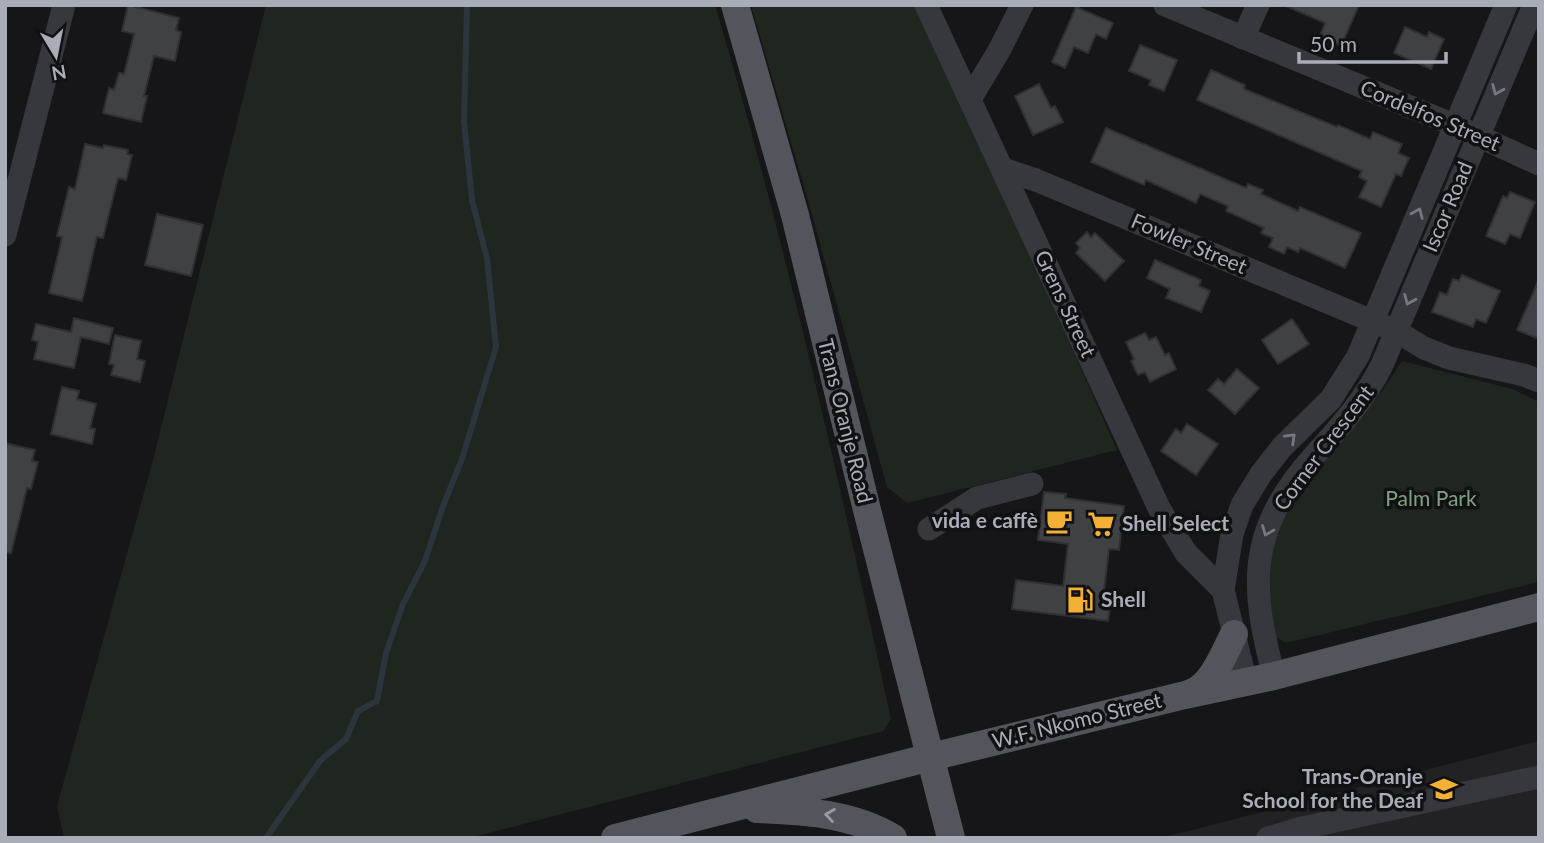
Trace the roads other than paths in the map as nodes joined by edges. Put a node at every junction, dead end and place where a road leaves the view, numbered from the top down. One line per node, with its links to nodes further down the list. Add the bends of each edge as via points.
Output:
1 (64, 5): 15 (street)
2 (735, 5): 27 (main road, Trans Oranje Road, via 795,215)
3 (926, 5): 10 (street, Grens Street)
4 (1022, 5): 10 (street)
5 (1165, 5): 9 (street, Cordelfos Street)
6 (1258, 5): 9 (street)
7 (1506, 5): 11 (street, Iscor Road)
8 (1534, 5): 12 (street, Iscor Road, one-way to 12)
9 (1243, 38): 11 (street, Cordelfos Street)
10 (970, 99): 14 (street, Grens Street)
11 (1454, 125): 12 (street, Cordelfos Street); 16 (street, Iscor Road, one-way to 11)
12 (1477, 137): 13 (street, Cordelfos Street); 17 (street, Iscor Road, one-way to 17)
13 (1539, 164)
14 (1003, 169): 16 (street, Fowler Street); 21 (street, Grens Street, via 1159,508 1186,553)
15 (5, 235)
16 (1373, 321): 17 (street, Fowler Street); 21 (street, Corner Crescent, one-way to 16, via 1242,505 1282,447 1331,399)
17 (1396, 331): 18 (street, via 1449,358); 24 (street, Corner Crescent, one-way to 24, via 1369,391 1293,482 1264,537 1257,596)
18 (1539, 381)
19 (1031, 484): 20 (street, via 977,498)
20 (929, 529)
21 (1223, 590): 23 (street, Corner Crescent)
22 (1533, 614): 24 (main road, W.F. Nkomo Street)
23 (1234, 634): 25 (street, Corner Crescent); 26 (main road, via 1201,689)
24 (1274, 676): 25 (main road, W.F. Nkomo Street)
25 (1246, 682): 26 (main road, W.F. Nkomo Street)
26 (1185, 695): 27 (main road, W.F. Nkomo Street)
27 (931, 757): 29 (main road, W.F. Nkomo Street); 33 (main road, Trans Oranje Road)
28 (1539, 777): 30 (street)
29 (728, 808): 31 (main road, W.F. Nkomo Street); 32 (main road, one-way to 29, via 847,818 807,811)
30 (1297, 834): 34 (street)
31 (615, 838)
32 (893, 838)
33 (951, 838)
34 (1268, 838)

